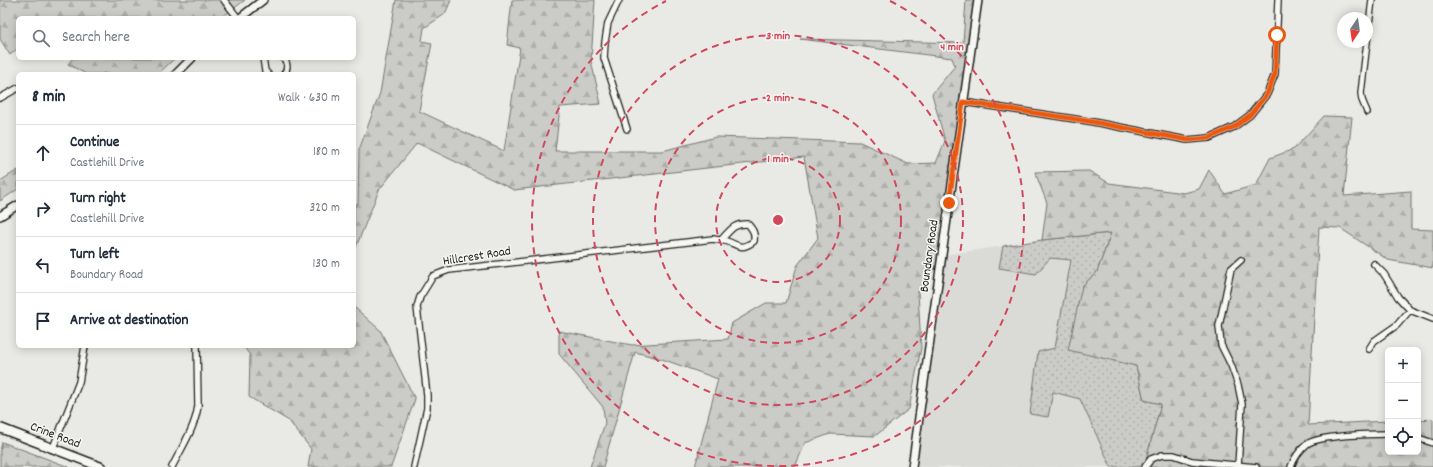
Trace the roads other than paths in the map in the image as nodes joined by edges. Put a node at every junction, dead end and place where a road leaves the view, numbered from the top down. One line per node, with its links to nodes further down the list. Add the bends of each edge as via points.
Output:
1 (224, 0): 7 (street)
2 (263, 0): 8 (street)
3 (619, 0): 19 (street, via 608,23 604,58)
4 (978, 0): 17 (street, Boundary Road)
5 (1278, 0): 17 (street, via 1275,74 1267,94 1250,115 1234,127 1209,138 1188,140 1088,121)
6 (1372, 0): 18 (street, via 1361,93)
7 (237, 16)
8 (242, 16)
9 (190, 60): 12 (street)
10 (263, 60): 13 (street)
11 (284, 60): 14 (street, via 287,64)
12 (178, 72)
13 (266, 72)
14 (285, 72)
15 (16, 89): 16 (street)
16 (0, 98)
17 (963, 102): 39 (street, Boundary Road)
18 (1367, 112)
19 (627, 129)
20 (16, 206): 21 (street)
21 (0, 216)
22 (721, 240): 22 (street, Hillcrest Road, via 731,228 741,224 748,224 755,236 754,241 742,247); 38 (street, Hillcrest Road, via 449,270 433,276 417,307 427,408)
23 (1241, 260): 35 (street, via 1231,269 1218,326 1221,345 1236,378 1242,404)
24 (1374, 264): 25 (street)
25 (1410, 310): 26 (street); 29 (street, via 1397,325 1374,341)
26 (1433, 319)
27 (85, 348): 34 (street, via 78,382)
28 (197, 348): 37 (street, via 197,415)
29 (1369, 349)
30 (0, 428): 34 (main road, Crine Road)
31 (1385, 434): 42 (street, via 1323,438 1308,444 1294,458)
32 (1421, 439): 33 (street)
33 (1433, 443)
34 (53, 448): 36 (main road, Crine Road)
35 (1238, 465): 40 (street, via 1192,461 1162,455 1151,460); 41 (street)
36 (101, 467)
37 (172, 467)
38 (414, 467)
39 (912, 467)
40 (1145, 467)
41 (1256, 467)
42 (1291, 467)

